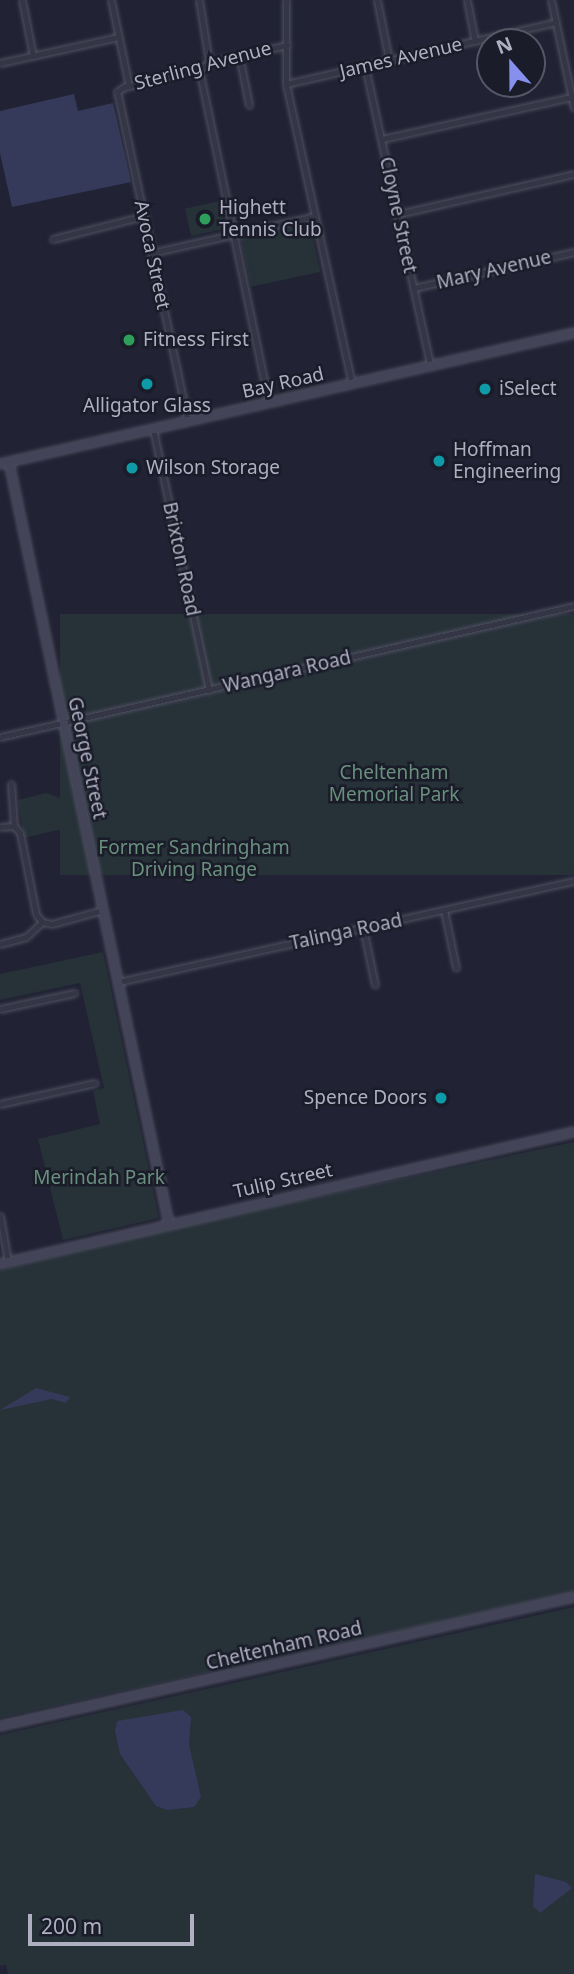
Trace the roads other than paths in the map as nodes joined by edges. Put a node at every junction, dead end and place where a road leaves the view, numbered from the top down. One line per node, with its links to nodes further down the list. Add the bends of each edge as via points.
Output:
1 (22, 0): 13 (street)
2 (111, 0): 9 (street, Avoca Street)
3 (199, 0): 15 (street)
4 (286, 0): 11 (street)
5 (377, 0): 14 (street)
6 (467, 0): 10 (street)
7 (551, 0): 8 (street)
8 (556, 22): 10 (street, James Avenue); 21 (street)
9 (118, 37): 13 (street); 20 (street, Avoca Street)
10 (475, 41): 14 (street, James Avenue)
11 (287, 44): 12 (street, Sterling Avenue); 19 (street)
12 (239, 55): 15 (street, Sterling Avenue); 23 (street)
13 (33, 56): 16 (street)
14 (389, 60): 17 (street, James Avenue)
15 (211, 62): 18 (street, Sterling Avenue)
16 (0, 63)
17 (365, 66): 19 (street, James Avenue); 25 (street, Cloyne Street)
18 (197, 70): 20 (street, Sterling Avenue); 30 (street)
19 (286, 84): 29 (street)
20 (125, 87): 28 (street, Avoca Street)
21 (572, 89): 22 (street)
22 (572, 97): 24 (street); 25 (street)
23 (248, 105)
24 (574, 108)
25 (382, 139): 27 (street, Cloyne Street)
26 (574, 174): 27 (street)
27 (398, 214): 34 (street, Cloyne Street)
28 (144, 216): 31 (street); 33 (street, Avoca Street)
29 (315, 216): 30 (street); 37 (street)
30 (233, 235): 33 (street); 38 (street)
31 (54, 239)
32 (574, 252): 34 (street, Mary Avenue)
33 (151, 253): 39 (street, Avoca Street)
34 (414, 288): 36 (street, Cloyne Street)
35 (574, 333): 36 (street, Bay Road)
36 (430, 365): 37 (street, Bay Road)
37 (352, 384): 38 (street, Bay Road)
38 (270, 402): 39 (street, Bay Road)
39 (188, 422): 40 (street, Bay Road)
40 (153, 429): 41 (street, Bay Road); 43 (street, Brixton Road)
41 (4, 463): 44 (street, George Street)
42 (574, 606): 43 (street, Wangara Road)
43 (209, 690): 44 (street, Wangara Road)
44 (64, 723): 45 (street, Wangara Road); 50 (street, George Street)
45 (0, 737)
46 (11, 783): 47 (street)
47 (14, 826): 48 (street); 52 (street, via 20,833 36,914)
48 (0, 827)
49 (574, 881): 51 (street, Talinga Road)
50 (103, 910): 52 (street, via 52,924); 56 (street, George Street)
51 (444, 910): 53 (street, Talinga Road); 55 (street)
52 (42, 922): 54 (street, via 26,937)
53 (363, 928): 56 (street, Talinga Road); 57 (street)
54 (0, 944)
55 (456, 968)
56 (118, 982): 64 (street, George Street)
57 (375, 985)
58 (74, 993): 59 (street)
59 (0, 1009)
60 (95, 1083): 61 (street)
61 (0, 1104)
62 (574, 1132): 64 (street, Tulip Street)
63 (0, 1216): 65 (street)
64 (169, 1224): 65 (street, Tulip Street)
65 (6, 1262)
66 (574, 1597): 67 (street, Cheltenham Road)
67 (0, 1726)

